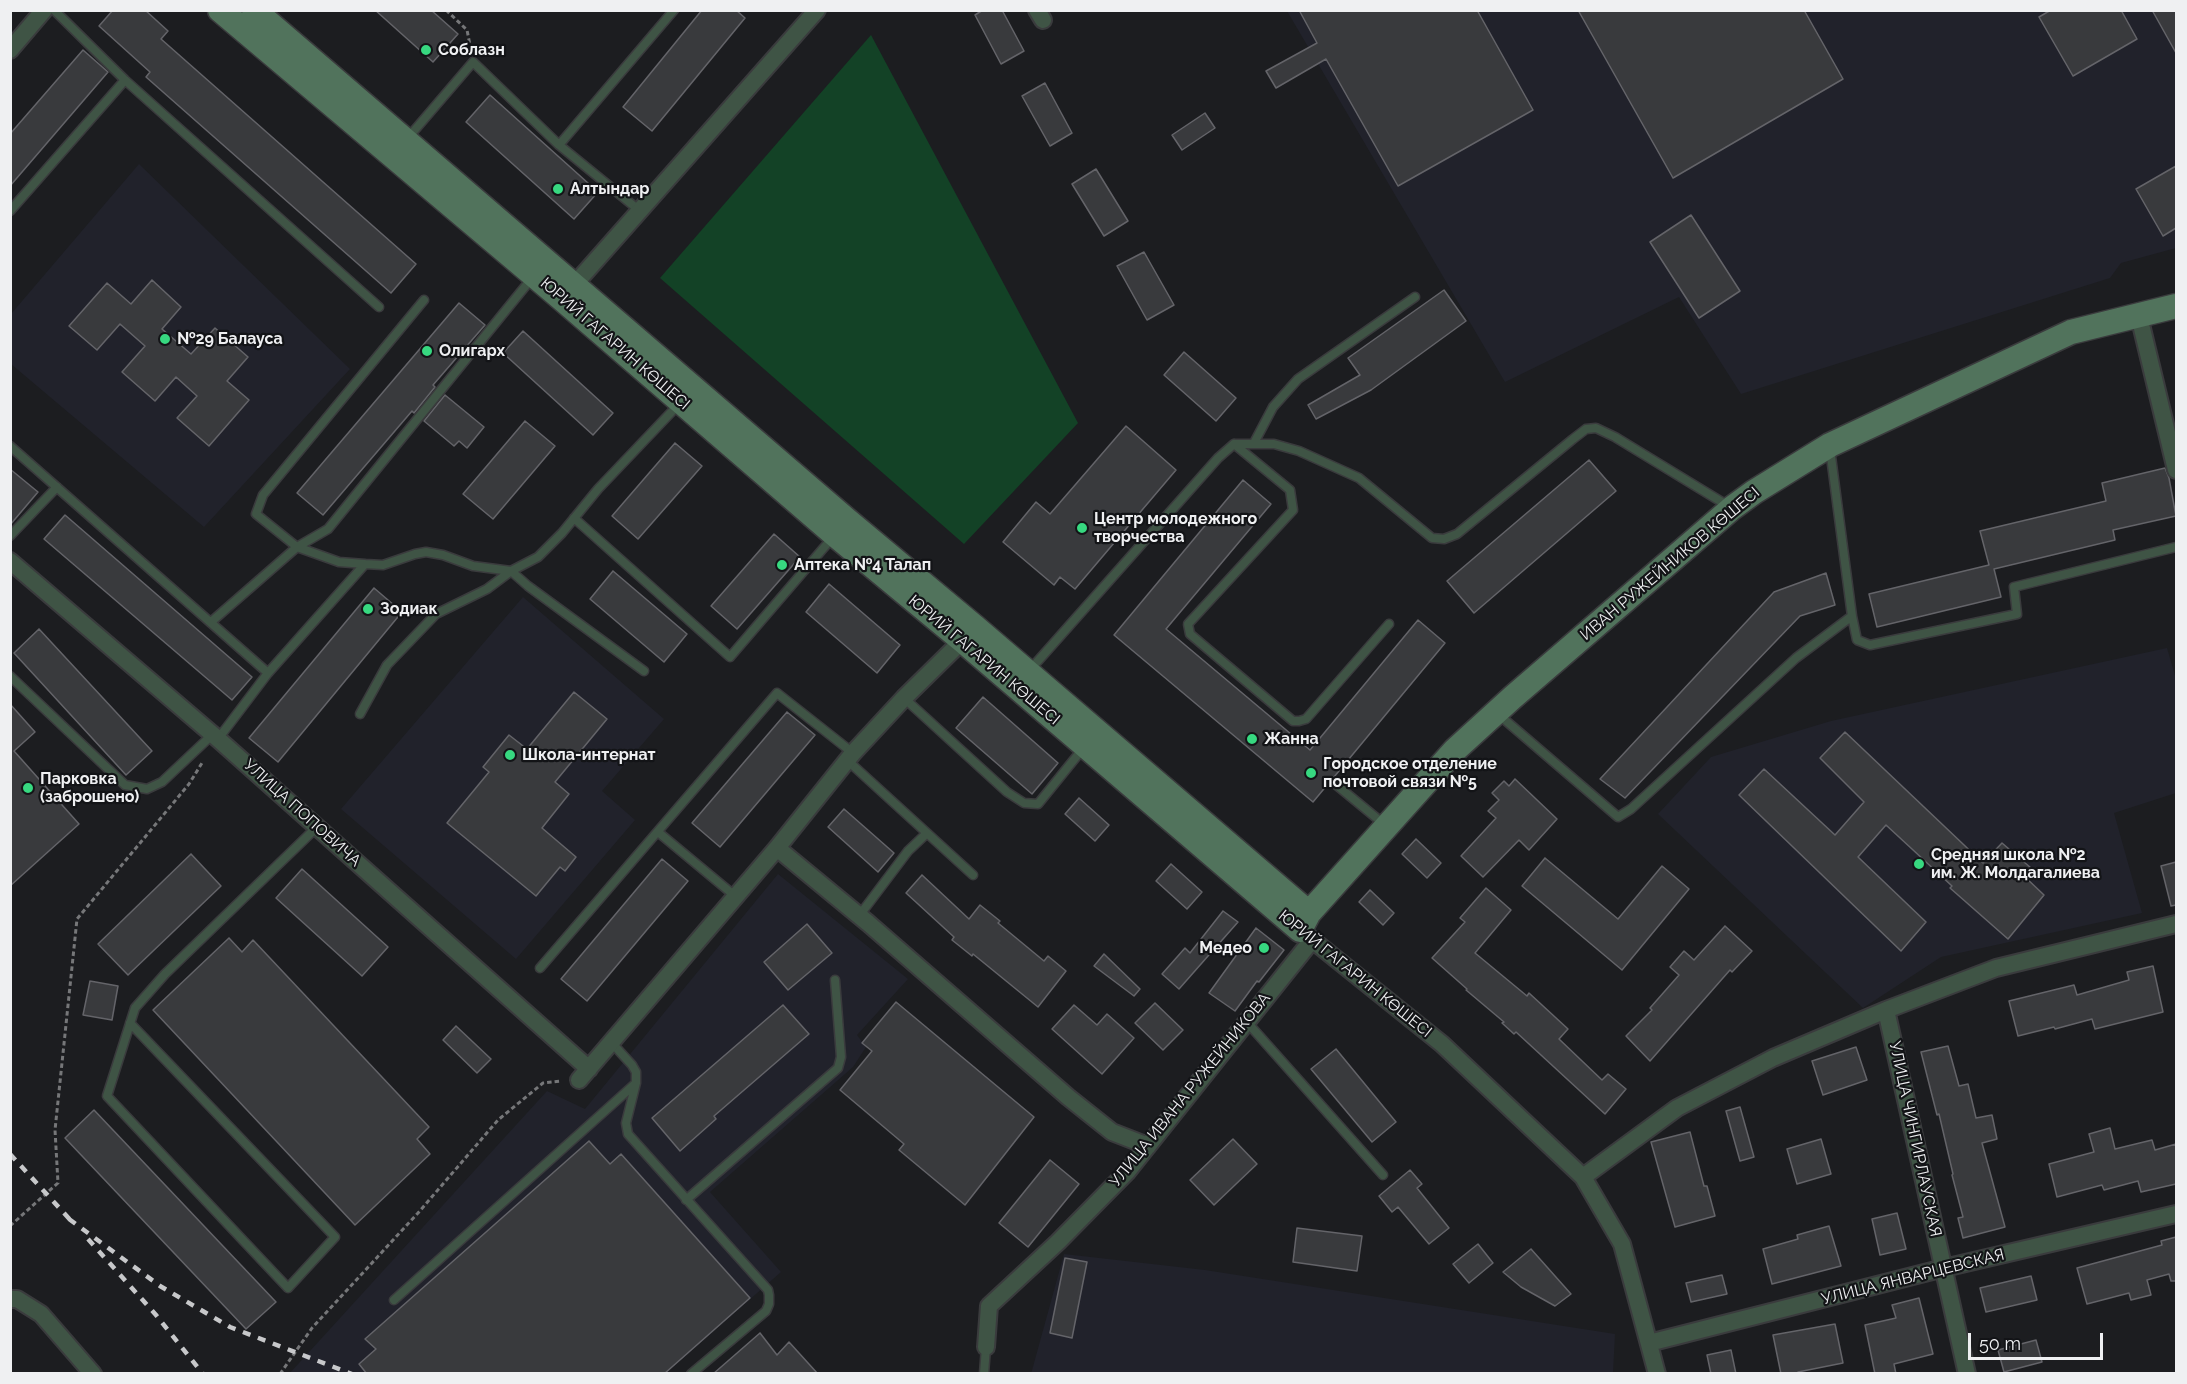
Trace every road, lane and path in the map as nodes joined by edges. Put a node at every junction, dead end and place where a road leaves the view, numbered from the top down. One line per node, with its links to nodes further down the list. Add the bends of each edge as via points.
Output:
1 (44, 10): 8 (street)
2 (54, 10): 10 (lane)
3 (220, 10): 15 (main road, ЮРИЙ ГАГАРИН КӨШЕСІ)
4 (254, 10): 11 (main road, ЮРИЙ ГАГАРИН КӨШЕСІ)
5 (446, 10): 9 (path, via 467,30)
6 (674, 10): 12 (lane)
7 (817, 10): 13 (street)
8 (10, 50)
9 (473, 62): 11 (lane); 12 (lane)
10 (125, 80): 14 (lane); 20 (lane)
11 (405, 141): 16 (main road, ЮРИЙ ГАГАРИН КӨШЕСІ)
12 (559, 146): 13 (lane)
13 (640, 211): 16 (street)
14 (10, 212)
15 (534, 275): 16 (main road, ЮРИЙ ГАГАРИН КӨШЕСІ); 33 (lane, via 328,530)
16 (568, 292): 22 (main road, ЮРИЙ ГАГАРИН КӨШЕСІ)
17 (1415, 297): 23 (lane, via 1298,379 1273,406)
18 (424, 300): 33 (lane, via 263,495 256,514)
19 (2176, 306): 21 (main road, ИВАН РУЖЕЙНИКОВ КӨШЕСІ)
20 (379, 308)
21 (2139, 315): 26 (main road, ИВАН РУЖЕЙНИКОВ КӨШЕСІ, via 2071,332); 27 (street)
22 (687, 394): 30 (lane); 31 (main road, ЮРИЙ ГАГАРИН КӨШЕСІ); 41 (main road, ЮРИЙ ГАГАРИН КӨШЕСІ, via 847,520)
23 (1254, 443): 24 (lane); 29 (lane, via 1299,451 1359,478 1432,538 1457,534 1586,429 1596,428)
24 (1234, 444): 40 (lane, via 1290,490 1293,510 1188,624 1190,634 1299,722 1306,719); 45 (lane)
25 (10, 446): 28 (lane)
26 (1830, 446): 29 (main road, ИВАН РУЖЕЙНИКОВ КӨШЕСІ); 38 (lane)
27 (2176, 470)
28 (57, 487): 32 (lane); 39 (lane)
29 (1732, 508): 47 (main road, ИВАН РУЖЕЙНИКОВ КӨШЕСІ)
30 (574, 518): 31 (lane, via 730,657); 37 (lane, via 538,556)
31 (835, 535): 41 (main road, ЮРИЙ ГАГАРИН КӨШЕСІ)
32 (10, 536)
33 (297, 547): 36 (lane, via 339,561); 39 (lane)
34 (2176, 547): 38 (lane, via 2014,586 2017,614 2006,617 1870,645 1857,640)
35 (10, 561): 49 (street, УЛИЦА ПОПОВИЧА)
36 (365, 564): 37 (lane, via 383,565 426,552 473,566); 43 (lane)
37 (511, 571): 42 (lane); 48 (lane, via 487,589 436,614 387,665)
38 (1852, 616): 47 (lane, via 1796,658 1618,817)
39 (211, 622): 43 (lane)
40 (1389, 624)
41 (969, 634): 45 (main road, ЮРИЙ ГАГАРИН КӨШЕСІ); 46 (street)
42 (644, 671)
43 (268, 673): 49 (lane)
44 (10, 676): 49 (lane, via 125,786 147,789 162,782)
45 (1021, 679): 50 (main road, ЮРИЙ ГАГАРИН КӨШЕСІ)
46 (904, 698): 50 (lane, via 1024,803 1038,804); 51 (street)
47 (1496, 713): 54 (main road, ИВАН РУЖЕЙНИКОВ КӨШЕСІ, via 1455,750)
48 (360, 714)
49 (216, 736): 53 (street, УЛИЦА ПОПОВИЧА); 76 (path, via 189,784 77,919 55,1130 57,1183)
50 (1092, 739): 62 (main road, ЮРИЙ ГАГАРИН КӨШЕСІ)
51 (850, 757): 55 (lane, via 777,693); 56 (lane); 57 (street)
52 (1334, 783): 54 (lane)
53 (317, 826): 67 (lane, via 165,974 135,1008); 69 (street, УЛИЦА ПОПОВИЧА)
54 (1386, 827): 62 (main road, ИВАН РУЖЕЙНИКОВ КӨШЕСІ)
55 (658, 832): 59 (lane); 63 (lane)
56 (926, 834): 58 (lane); 60 (lane, via 908,851)
57 (777, 848): 59 (street); 60 (street)
58 (973, 875)
59 (735, 896): 68 (street)
60 (859, 916): 71 (street, via 1085,1111 1112,1132)
61 (2176, 924): 65 (street, via 1996,968)
62 (1307, 928): 66 (street, УЛИЦА ИВАНА РУЖЕЙНИКОВА); 73 (street, ЮРИЙ ГАГАРИН КӨШЕСІ, via 1442,1044)
63 (540, 968)
64 (835, 980): 74 (lane, via 841,1057 838,1068)
65 (1886, 1010): 73 (street, via 1773,1058 1677,1108); 77 (street, УЛИЦА ЧИНГИРЛАУСКАЯ)
66 (1246, 1021): 71 (street, УЛИЦА ИВАНА РУЖЕЙНИКОВА); 72 (lane)
67 (130, 1023): 67 (lane, via 107,1096 288,1288 335,1237)
68 (611, 1042): 69 (street); 70 (lane, via 632,1065)
69 (584, 1074): 83 (path, via 543,1083 498,1120 312,1328)
70 (636, 1083): 74 (lane, via 626,1123 628,1134); 79 (lane)
71 (1148, 1146): 81 (street, УЛИЦА ИВАНА РУЖЕЙНИКОВА, via 1074,1226 989,1306)
72 (1383, 1175)
73 (1583, 1177): 80 (street, ЮРИЙ ГАГАРИН КӨШЕСІ, via 1622,1244)
74 (686, 1200): 84 (lane, via 769,1295 766,1311)
75 (2176, 1214): 77 (street, УЛИЦА ЯНВАРЦЕВСКАЯ)
76 (10, 1226)
77 (1944, 1269): 80 (street, УЛИЦА ЯНВАРЦЕВСКАЯ); 87 (street, УЛИЦА ЧИНГИРЛАУСКАЯ)
78 (10, 1299): 82 (street, via 17,1299 41,1314)
79 (394, 1300)
80 (1649, 1342): 86 (street, ЮРИЙ ГАГАРИН КӨШЕСІ)
81 (986, 1347): 85 (lane)
82 (93, 1374)
83 (280, 1374)
84 (691, 1374)
85 (984, 1374)
86 (1657, 1374)
87 (1967, 1374)

